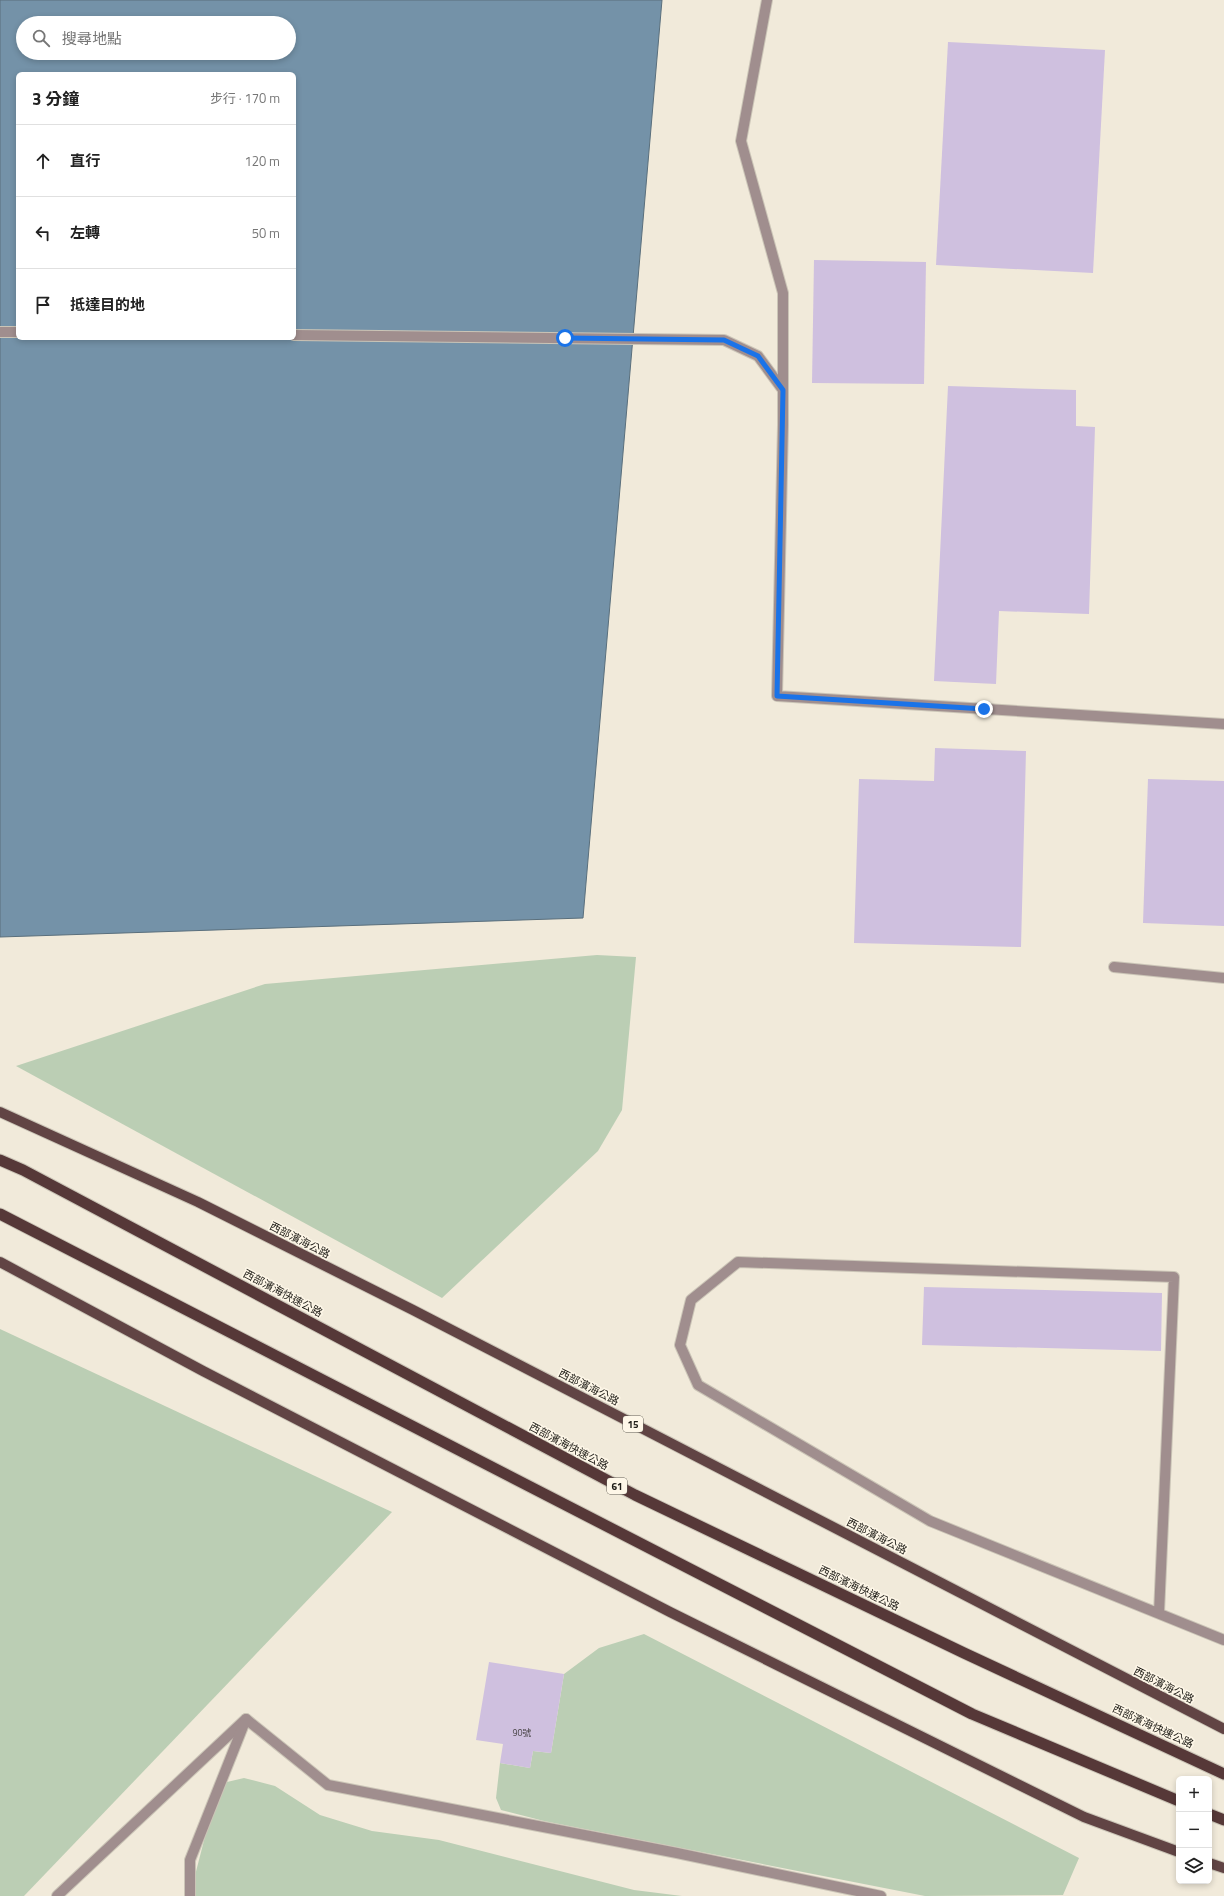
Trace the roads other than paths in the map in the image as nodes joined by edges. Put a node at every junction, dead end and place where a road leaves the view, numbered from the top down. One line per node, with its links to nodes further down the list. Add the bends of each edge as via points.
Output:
1 (767, 0): 5 (street, via 741,141 783,293)
2 (0, 332): 3 (street)
3 (16, 332)
4 (296, 335): 5 (street, via 724,340 758,356)
5 (783, 390): 6 (street, via 777,696)
6 (1224, 724)
7 (1114, 967): 8 (street)
8 (1224, 978)
9 (0, 1112): 16 (main road, 西部濱海公路 / 15, via 198,1202 413,1310)
10 (0, 1160): 17 (highway, 西部濱海快速公路 / 61, via 24,1170 635,1495)
11 (2, 1215): 18 (highway, via 972,1714)
12 (0, 1262): 21 (main road, via 203,1371 677,1615 1084,1817)
13 (1159, 1613): 14 (street, via 1174,1277 738,1262 691,1300 680,1345 698,1385 930,1521)
14 (1224, 1640)
15 (246, 1719): 24 (street); 25 (street, via 190,1860); 26 (street, via 328,1785 669,1851)
16 (1224, 1729)
17 (1224, 1774)
18 (1176, 1800)
19 (1212, 1815): 20 (highway)
20 (1224, 1820)
21 (1176, 1851)
22 (1212, 1864): 23 (main road)
23 (1224, 1868)
24 (56, 1896)
25 (190, 1896)
26 (881, 1896)

